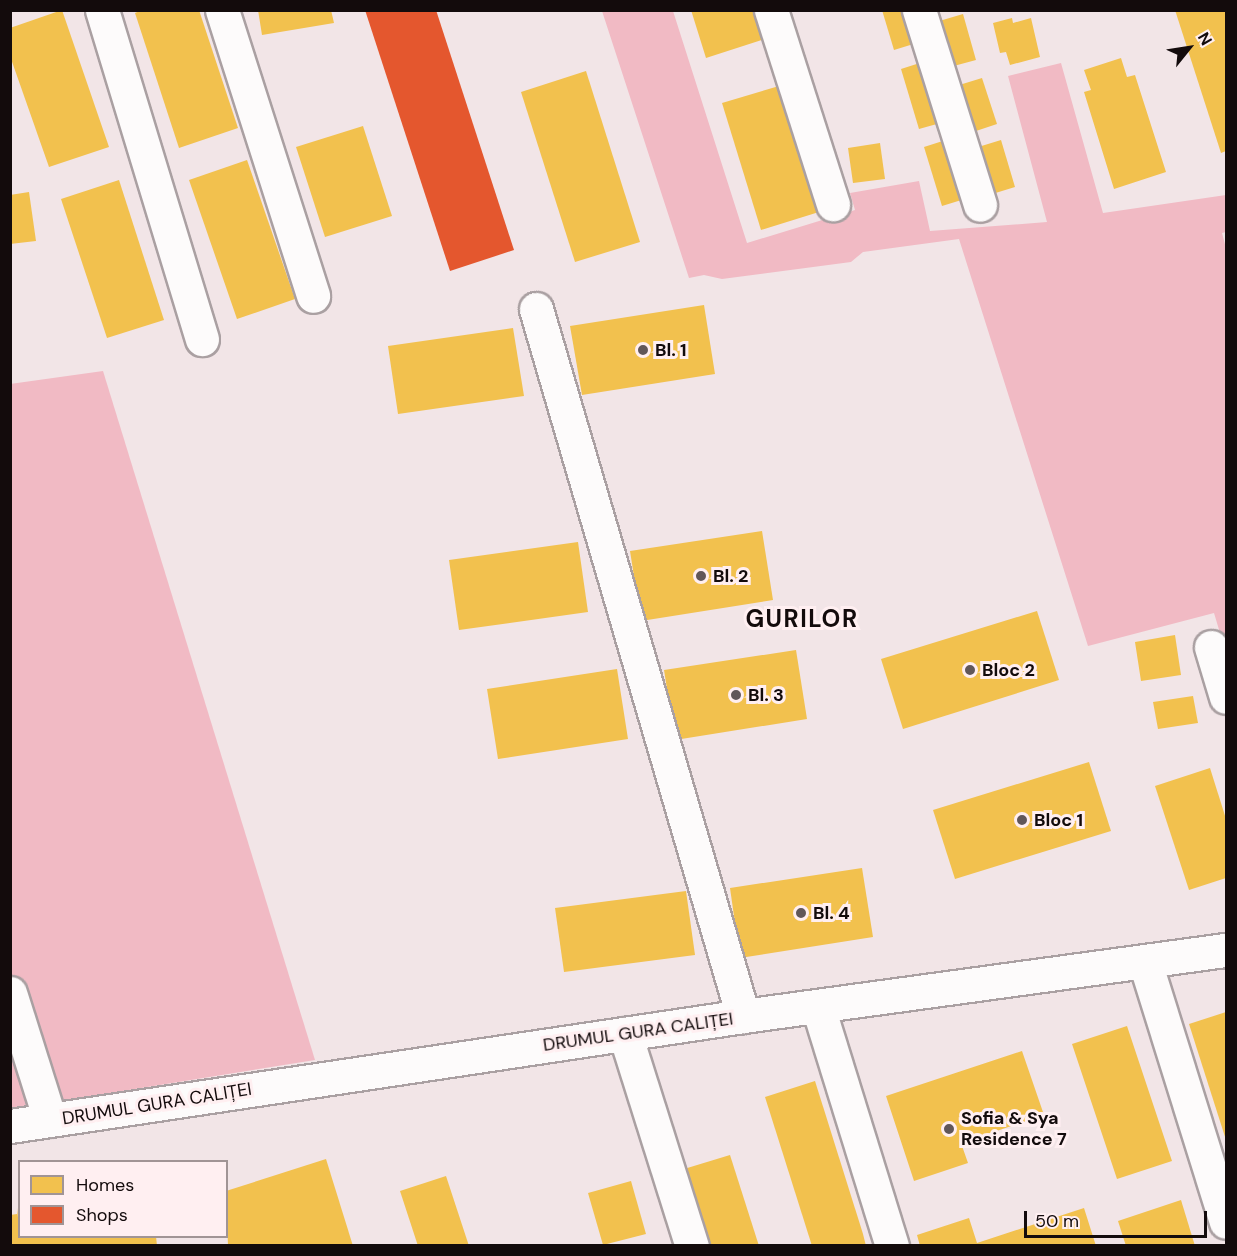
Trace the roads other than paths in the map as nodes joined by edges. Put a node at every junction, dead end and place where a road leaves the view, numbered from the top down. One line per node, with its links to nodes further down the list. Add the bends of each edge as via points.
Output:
1 (102, 10): 9 (street)
2 (222, 10): 7 (street)
3 (771, 10): 5 (street)
4 (919, 10): 6 (street)
5 (833, 204)
6 (980, 206)
7 (313, 297)
8 (537, 309): 16 (street)
9 (202, 339)
10 (1211, 647): 11 (street)
11 (1227, 697)
12 (1227, 950): 13 (street, DRUMUL GURA CALIȚEI)
13 (1145, 962): 15 (street, DRUMUL GURA CALIȚEI); 20 (street)
14 (10, 993): 18 (street, DRUMUL GURA CALIȚEI)
15 (818, 1006): 16 (street, DRUMUL GURA CALIȚEI); 22 (street)
16 (743, 1016): 17 (street, DRUMUL GURA CALIȚEI)
17 (625, 1034): 18 (street, DRUMUL GURA CALIȚEI); 21 (street)
18 (50, 1120): 19 (street, DRUMUL GURA CALIȚEI)
19 (10, 1126)
20 (1227, 1222)
21 (692, 1245)
22 (892, 1245)

